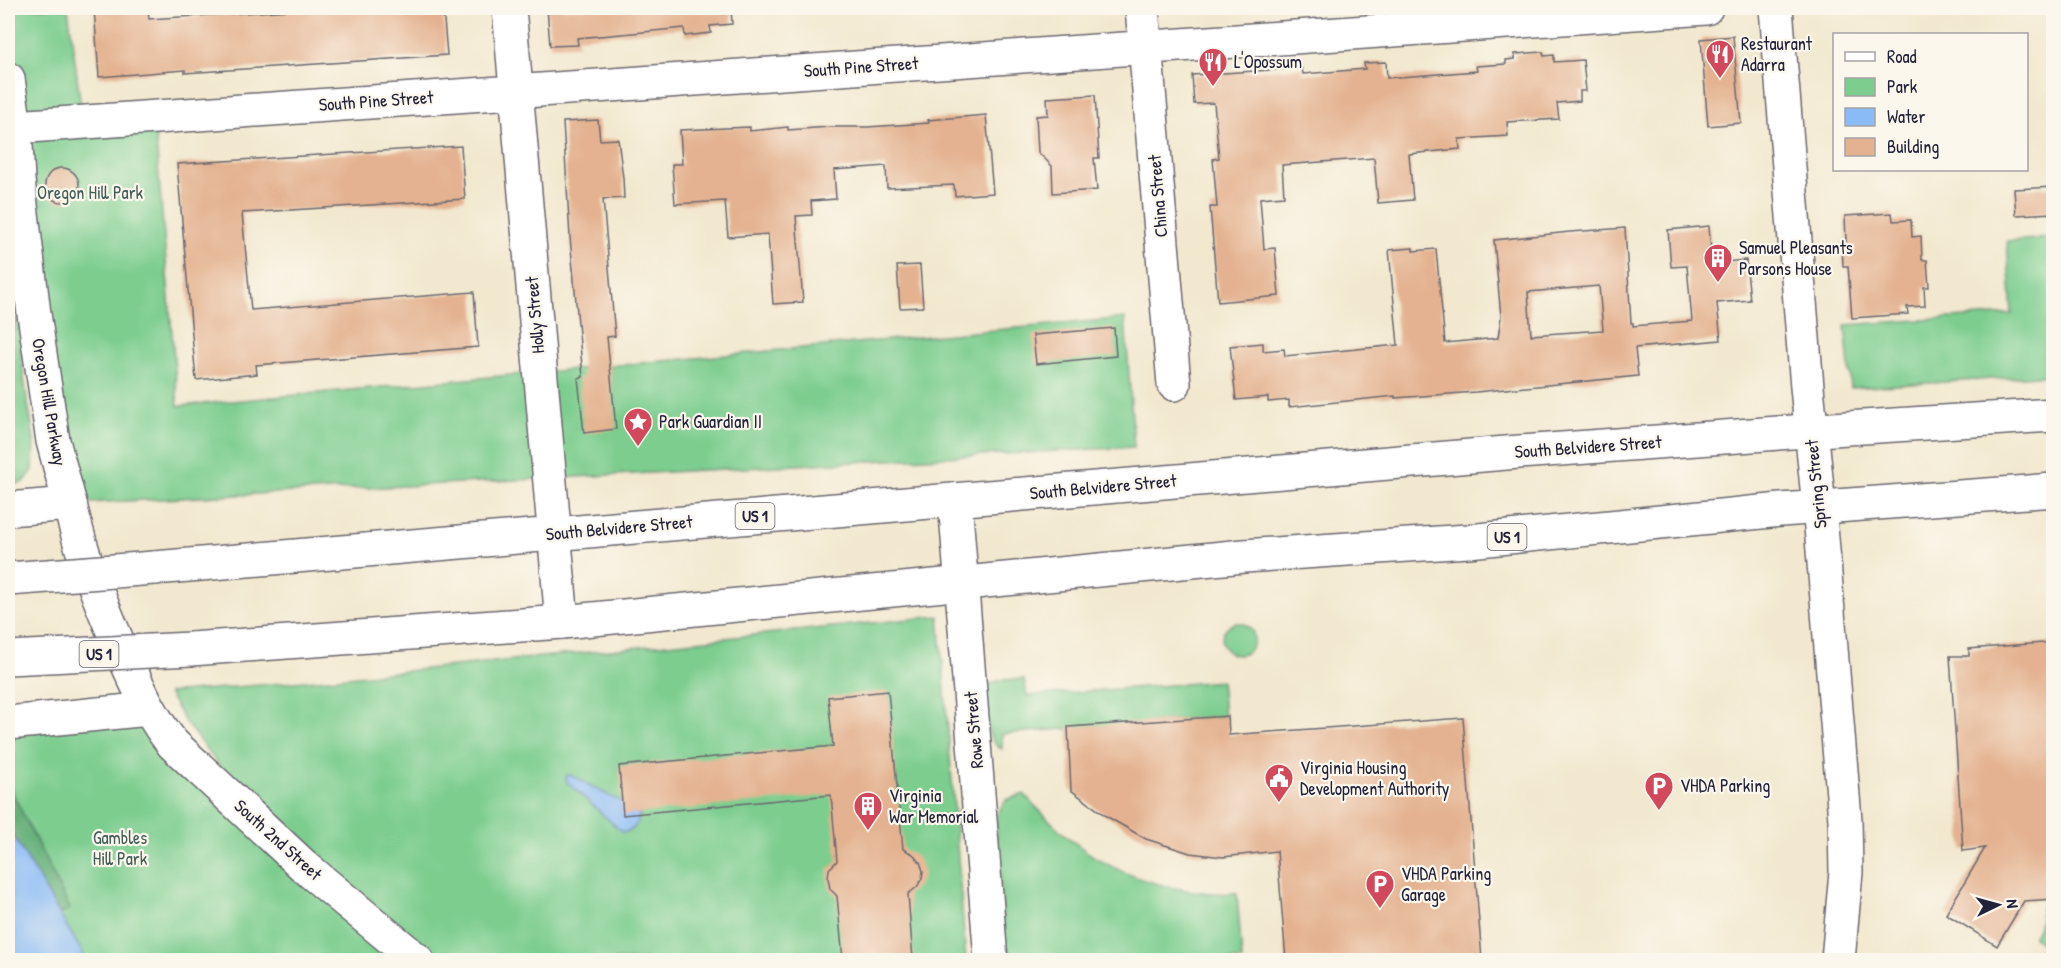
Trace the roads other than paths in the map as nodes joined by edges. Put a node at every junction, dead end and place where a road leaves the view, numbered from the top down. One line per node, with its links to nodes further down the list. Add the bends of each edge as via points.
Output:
1 (508, 8): 7 (street, Holly Street)
2 (1142, 8): 5 (street, China Street)
3 (1706, 8): 5 (street, South Pine Street)
4 (1776, 8): 11 (street, Spring Street)
5 (1145, 47): 7 (street, South Pine Street); 9 (street, China Street)
6 (8, 79): 8 (street, Oregon Hill Parkway)
7 (515, 92): 8 (street, South Pine Street); 17 (street, Holly Street)
8 (15, 127): 14 (street, Oregon Hill Parkway, via 34,314 53,441)
9 (1174, 384)
10 (2054, 415): 11 (street, South Belvidere Street / US 1)
11 (1811, 431): 13 (street, South Belvidere Street / US 1); 15 (street, Spring Street)
12 (2054, 490): 15 (street, US 1)
13 (955, 500): 17 (street, South Belvidere Street / US 1); 19 (street, Rowe Street)
14 (70, 504): 16 (street); 22 (street, Oregon Hill Parkway, via 105,613)
15 (1819, 507): 19 (street, US 1); 26 (street, Spring Street, via 1845,820 1846,872)
16 (8, 509)
17 (554, 533): 18 (street, South Belvidere Street / US 1, bridge); 20 (street, Holly Street)
18 (8, 579)
19 (961, 584): 20 (street, US 1); 25 (street, Rowe Street)
20 (562, 622): 21 (street, US 1, bridge)
21 (8, 658)
22 (149, 709): 23 (street); 24 (street, South 2nd Street, via 173,744 196,766 305,867)
23 (8, 723)
24 (417, 960)
25 (991, 960)
26 (1838, 960)

